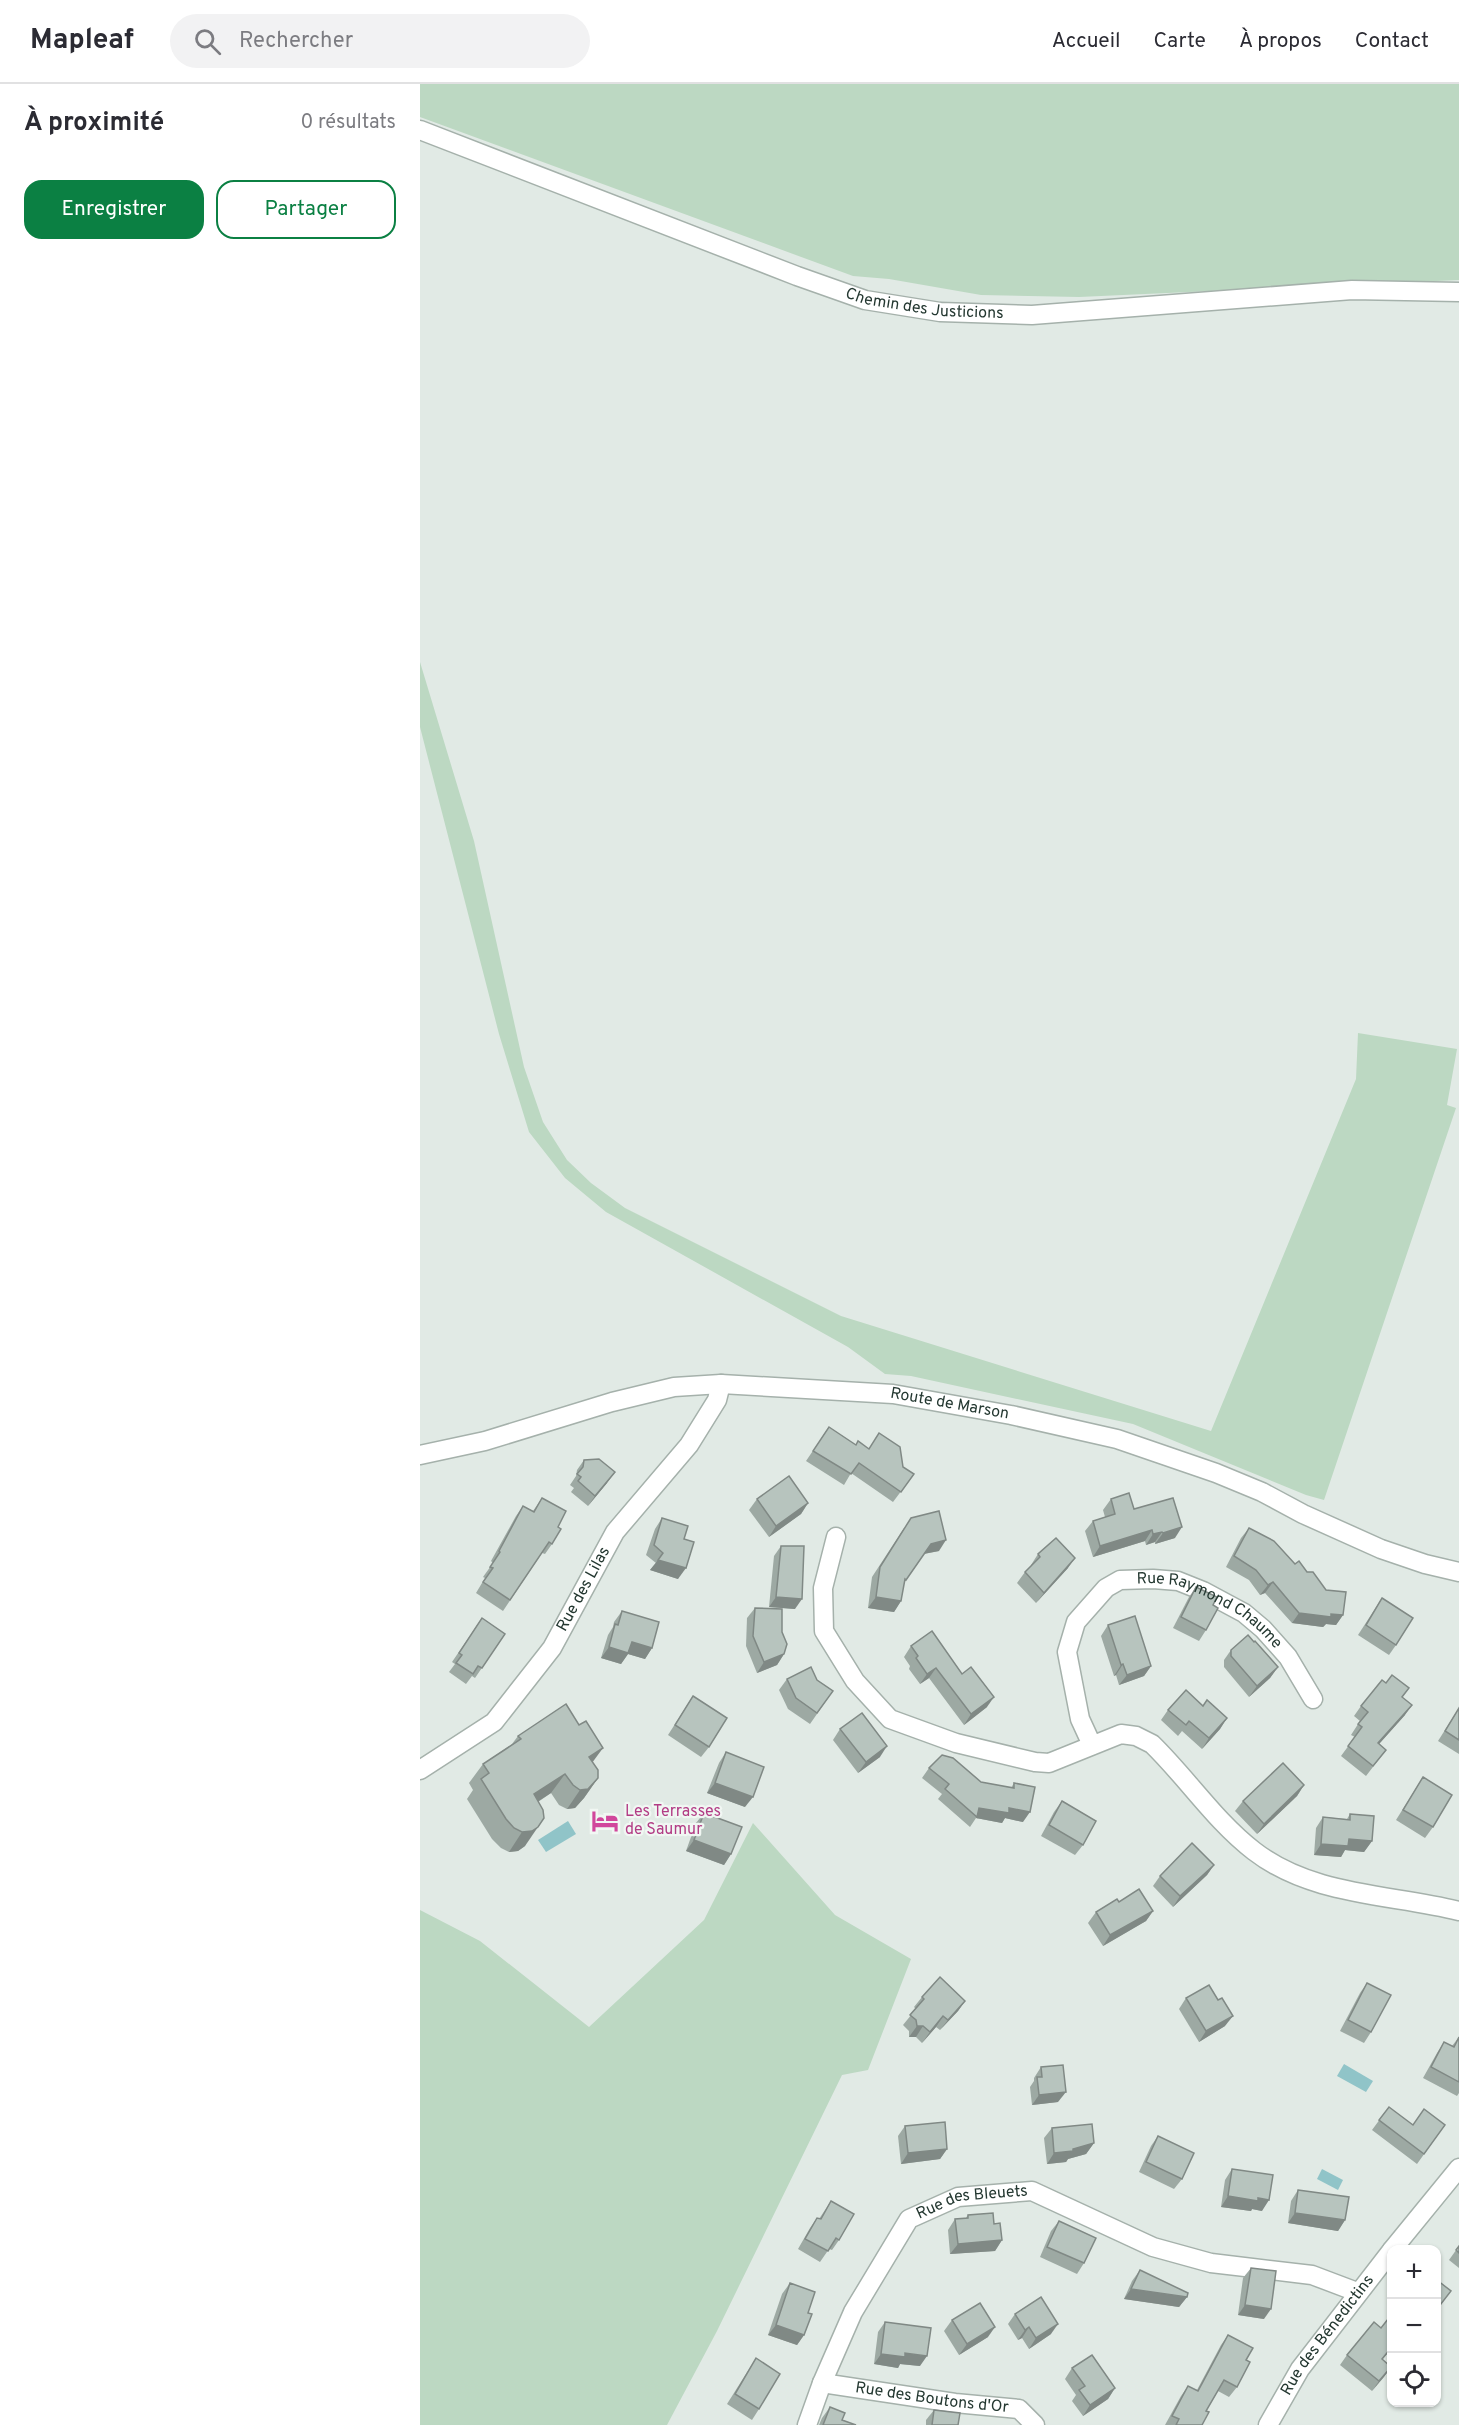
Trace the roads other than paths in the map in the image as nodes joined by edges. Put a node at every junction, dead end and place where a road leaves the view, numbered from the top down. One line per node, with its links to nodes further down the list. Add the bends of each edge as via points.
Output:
1 (420, 130): 2 (street, Chemin des Justicions, via 865,300 940,312 1032,315 1352,290)
2 (1459, 292)
3 (721, 1384): 4 (street, Route de Marson, via 674,1387 485,1441); 6 (street, Route de Marson, via 893,1394 1117,1439 1262,1491 1303,1515 1381,1549); 9 (street, Rue des Lilas, via 717,1400 689,1445 615,1532 557,1639 523,1685 494,1722)
4 (420, 1455)
5 (836, 1537): 8 (street, via 824,1588 824,1632 855,1681 890,1719 956,1743 1035,1762 1049,1763)
6 (1459, 1572)
7 (1313, 1699): 8 (street, Rue Raymond Chaume, via 1288,1657 1244,1613 1178,1581 1120,1580 1106,1588 1077,1622 1067,1652 1080,1719)
8 (1092, 1745): 10 (street, via 1121,1734 1152,1744 1239,1838 1288,1872 1333,1887)
9 (420, 1770)
10 (1459, 1911)
11 (1459, 2168): 12 (street, Rue des Bénedictins)
12 (1396, 2245)
13 (1387, 2256): 14 (street, Rue des Bénedictins)
14 (1357, 2292): 15 (street, Rue des Bleuets, via 1312,2275 1211,2263 1154,2247 1032,2191 958,2197 909,2219 854,2312); 18 (street, Rue des Bénedictins, via 1300,2369)
15 (822, 2383): 16 (street, Rue des Bleuets); 17 (street, Rue des Boutons d'Or, via 1019,2409)
16 (807, 2425)
17 (1035, 2425)
18 (1268, 2425)

